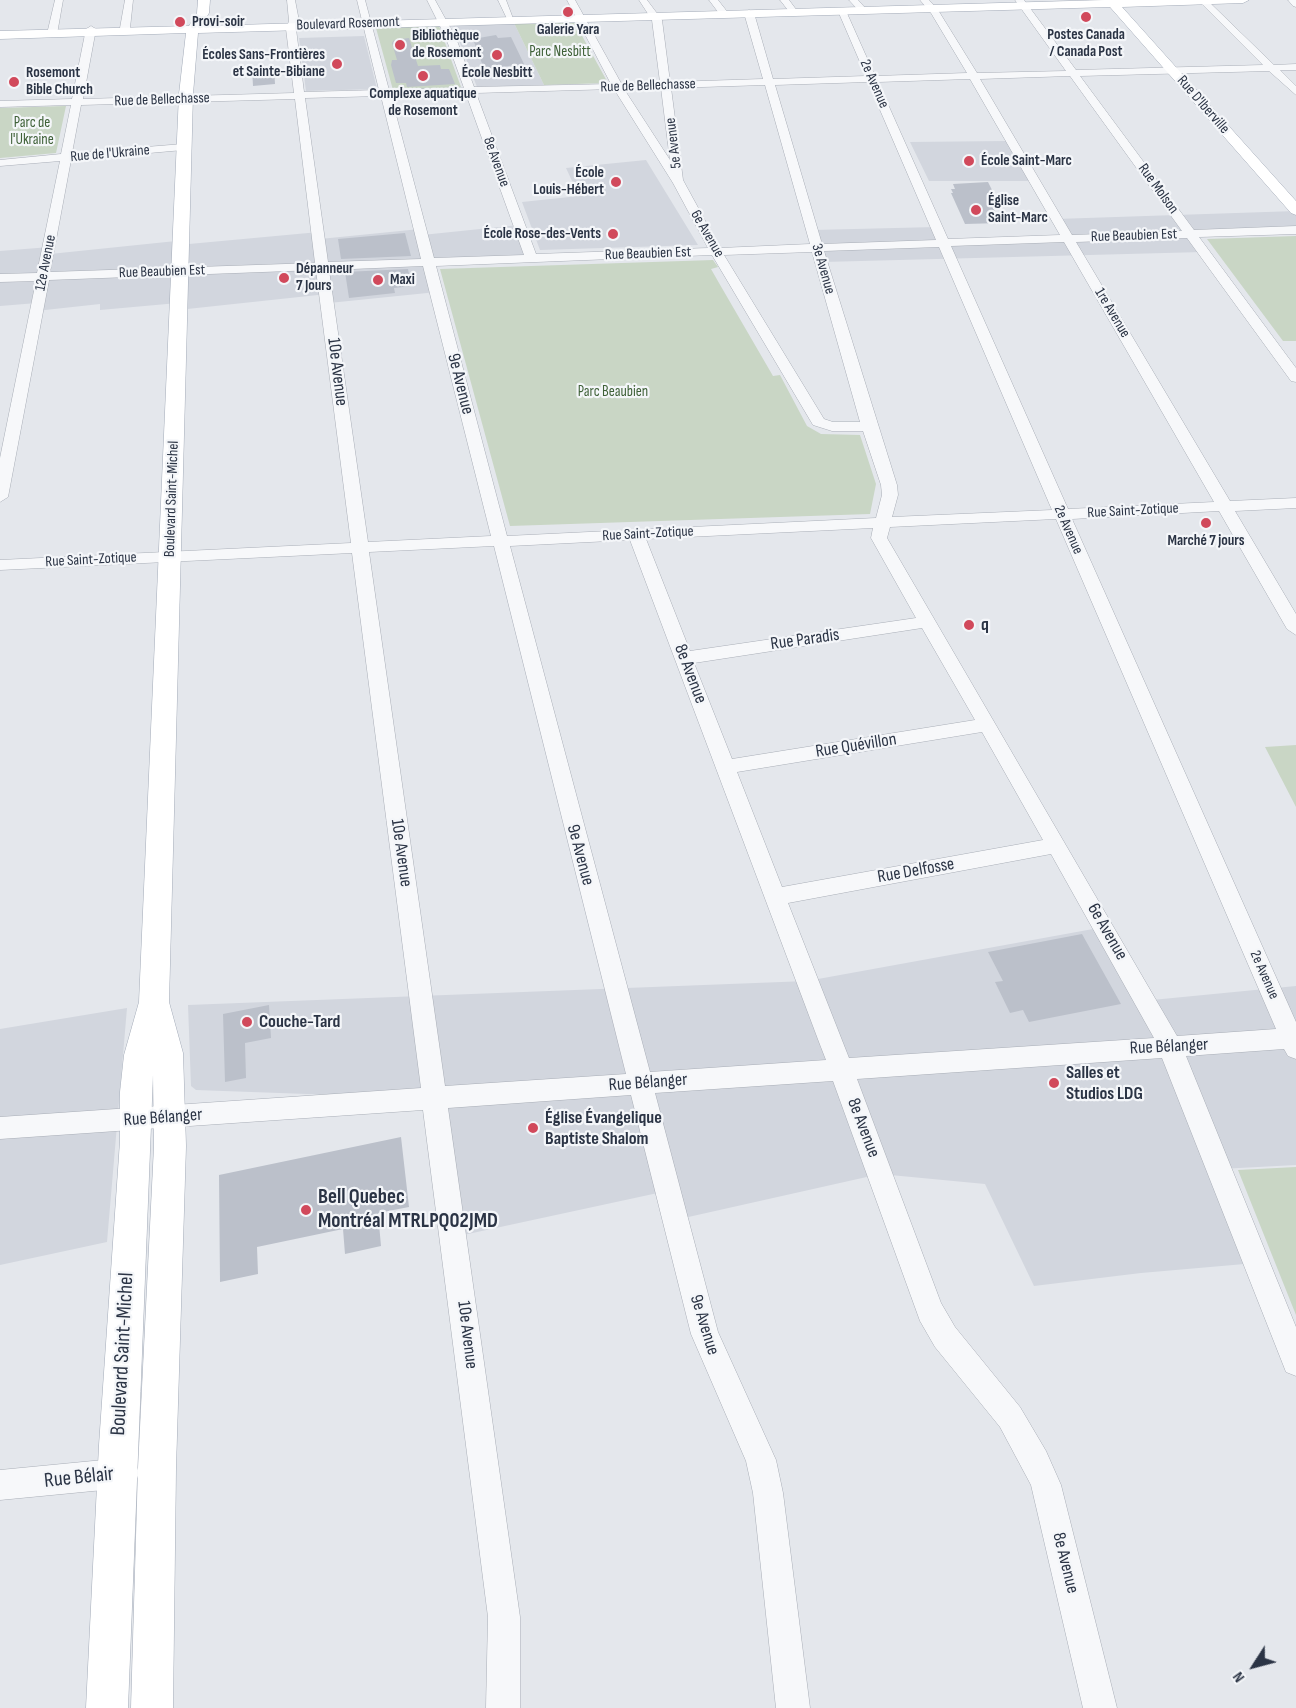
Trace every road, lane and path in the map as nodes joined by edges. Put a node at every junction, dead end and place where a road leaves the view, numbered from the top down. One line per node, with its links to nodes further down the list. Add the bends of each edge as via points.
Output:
1 (59, 0): 33 (street)
2 (129, 0): 30 (street)
3 (204, 0): 31 (main road, Boulevard Saint-Michel, via 203,13)
4 (291, 0): 29 (street, 10e Avenue)
5 (361, 0): 28 (street, 9e Avenue)
6 (431, 0): 27 (street, 8e Avenue)
7 (502, 0): 26 (street)
8 (571, 0): 25 (street, 6e Avenue)
9 (643, 0): 24 (street, 5e Avenue)
10 (713, 0): 23 (street)
11 (784, 0): 21 (street)
12 (1202, 0): 13 (main road, Boulevard Rosemont); 15 (main road, Boulevard Rosemont); 35 (street)
13 (1243, 0)
14 (1292, 0): 19 (street)
15 (1111, 2): 16 (main road, Boulevard Rosemont); 37 (main road, Rue D'Iberville)
16 (1021, 3): 18 (main road, Boulevard Rosemont); 38 (street, Rue Molson)
17 (928, 4): 18 (main road, Boulevard Rosemont); 20 (main road, Boulevard Rosemont, via 863,10); 39 (street, 1re Avenue)
18 (960, 4)
19 (1296, 4)
20 (848, 5): 21 (main road, Boulevard Rosemont); 40 (street, 2e Avenue)
21 (794, 12): 22 (main road, Boulevard Rosemont)
22 (749, 13): 23 (main road, Boulevard Rosemont); 41 (street, 3e Avenue)
23 (724, 14): 24 (main road, Boulevard Rosemont)
24 (654, 16): 25 (main road, Boulevard Rosemont); 42 (street, 5e Avenue)
25 (581, 18): 26 (main road, Boulevard Rosemont); 43 (street, 6e Avenue)
26 (511, 19): 27 (main road, Boulevard Rosemont)
27 (442, 21): 28 (main road, Boulevard Rosemont); 44 (street, 8e Avenue)
28 (367, 23): 29 (main road, Boulevard Rosemont); 46 (street, 9e Avenue)
29 (292, 25): 31 (main road, Boulevard Rosemont); 47 (street, 10e Avenue)
30 (125, 28): 31 (main road, Boulevard Rosemont); 32 (main road, Boulevard Rosemont)
31 (194, 28): 32 (main road, Boulevard Rosemont); 48 (main road, Boulevard Saint-Michel)
32 (91, 31): 33 (main road, Boulevard Rosemont); 49 (street, 12e Avenue)
33 (52, 32): 34 (main road, Boulevard Rosemont)
34 (1, 35)
35 (1270, 67): 36 (street, Rue de Bellechasse); 37 (street, Rue de Bellechasse); 45 (street)
36 (1296, 67)
37 (1172, 70): 38 (street, Rue de Bellechasse); 55 (main road, Rue D'Iberville)
38 (1072, 73): 39 (street, Rue de Bellechasse); 57 (street, Rue Molson)
39 (973, 76): 40 (street, Rue de Bellechasse); 58 (street, 1re Avenue)
40 (871, 79): 41 (street, Rue de Bellechasse); 59 (street, 2e Avenue)
41 (769, 82): 42 (street, Rue de Bellechasse); 60 (street, 3e Avenue)
42 (666, 86): 43 (street, Rue de Bellechasse); 54 (street, 5e Avenue)
43 (618, 87): 44 (street, Rue de Bellechasse); 54 (street, 6e Avenue)
44 (470, 91): 46 (street, Rue de Bellechasse); 62 (street, 8e Avenue)
45 (1296, 92)
46 (385, 93): 47 (street, Rue de Bellechasse); 63 (street, 9e Avenue)
47 (300, 96): 48 (street, Rue de Bellechasse); 64 (street, 10e Avenue)
48 (185, 99): 49 (street, Rue de Bellechasse); 51 (main road, Boulevard Saint-Michel)
49 (76, 102): 50 (street, Rue de Bellechasse); 52 (street, 12e Avenue)
50 (0, 104)
51 (183, 147): 52 (street, Rue de l'Ukraine); 65 (main road, Boulevard Saint-Michel)
52 (64, 158): 53 (street, Rue de l'Ukraine); 66 (street, 12e Avenue)
53 (0, 163)
54 (679, 183): 61 (street, 6e Avenue)
55 (1296, 210)
56 (1296, 230): 57 (street, Rue Beaubien Est)
57 (1191, 235): 58 (street, Rue Beaubien Est); 68 (street, Rue Molson)
58 (1068, 239): 59 (street, Rue Beaubien Est); 74 (street, 1re Avenue)
59 (943, 243): 60 (street, Rue Beaubien Est); 75 (street, 2e Avenue)
60 (817, 248): 61 (street, Rue Beaubien Est); 71 (street, 3e Avenue)
61 (716, 252): 62 (street, Rue Beaubien Est); 71 (street, 6e Avenue, via 818,422 832,428)
62 (531, 258): 63 (street, Rue Beaubien Est)
63 (429, 263): 64 (street, Rue Beaubien Est); 78 (street, 9e Avenue)
64 (324, 267): 65 (street, Rue Beaubien Est); 79 (street, 10e Avenue)
65 (179, 272): 66 (street, Rue Beaubien Est); 80 (main road, Boulevard Saint-Michel)
66 (44, 276): 67 (street, Rue Beaubien Est); 72 (street, 12e Avenue)
67 (0, 278)
68 (1273, 346): 69 (street); 70 (street, Rue Molson)
69 (1290, 346)
70 (1296, 378)
71 (868, 426): 76 (street, 3e Avenue, via 889,485)
72 (0, 497)
73 (1296, 503): 74 (street, Rue Saint-Zotique)
74 (1224, 507): 75 (street, Rue Saint-Zotique); 83 (street, 1re Avenue)
75 (1061, 515): 76 (street, Rue Saint-Zotique); 90 (street, 2e Avenue)
76 (881, 524): 77 (street, Rue Saint-Zotique); 82 (street, 6e Avenue, via 879,538)
77 (636, 535): 78 (street, Rue Saint-Zotique); 84 (street, 8e Avenue)
78 (499, 541): 79 (street, Rue Saint-Zotique); 93 (street, 9e Avenue)
79 (360, 548): 80 (street, Rue Saint-Zotique); 94 (street, 10e Avenue)
80 (170, 557): 81 (street, Rue Saint-Zotique); 89 (main road, Boulevard Saint-Michel)
81 (0, 565)
82 (927, 622): 84 (street, Rue Paradis); 85 (street, 6e Avenue)
83 (1296, 629)
84 (684, 658): 86 (street, 8e Avenue)
85 (986, 724): 86 (street, Rue Quévillon); 87 (street, 6e Avenue)
86 (726, 767): 88 (street, 8e Avenue)
87 (1057, 844): 88 (street, Rue Delfosse); 91 (street, 6e Avenue)
88 (775, 897): 92 (street, 8e Avenue)
89 (154, 1002): 95 (main road, Boulevard Saint-Michel, via 168,1053); 96 (main road, Boulevard Saint-Michel, via 139,1055)
90 (1295, 1042): 91 (street, Rue Bélanger)
91 (1171, 1047): 92 (street, Rue Bélanger); 98 (street, 6e Avenue)
92 (841, 1070): 93 (street, Rue Bélanger); 106 (street, 8e Avenue, via 930,1311 945,1337 1010,1417 1046,1485)
93 (640, 1083): 94 (street, Rue Bélanger); 105 (street, 9e Avenue, via 705,1334 761,1460)
94 (435, 1097): 95 (street, Rue Bélanger); 104 (street, 10e Avenue, via 504,1617)
95 (169, 1118): 96 (street, Rue Bélanger); 99 (main road, Boulevard Saint-Michel)
96 (136, 1120): 97 (street, Rue Bélanger); 100 (main road, Boulevard Saint-Michel)
97 (0, 1128)
98 (1296, 1362)
99 (158, 1468): 100 (street, Rue Bélair); 103 (main road, Boulevard Saint-Michel)
100 (117, 1474): 101 (street, Rue Bélair); 102 (main road, Boulevard Saint-Michel)
101 (0, 1485)
102 (107, 1708)
103 (152, 1708)
104 (503, 1708)
105 (793, 1708)
106 (1100, 1708)

